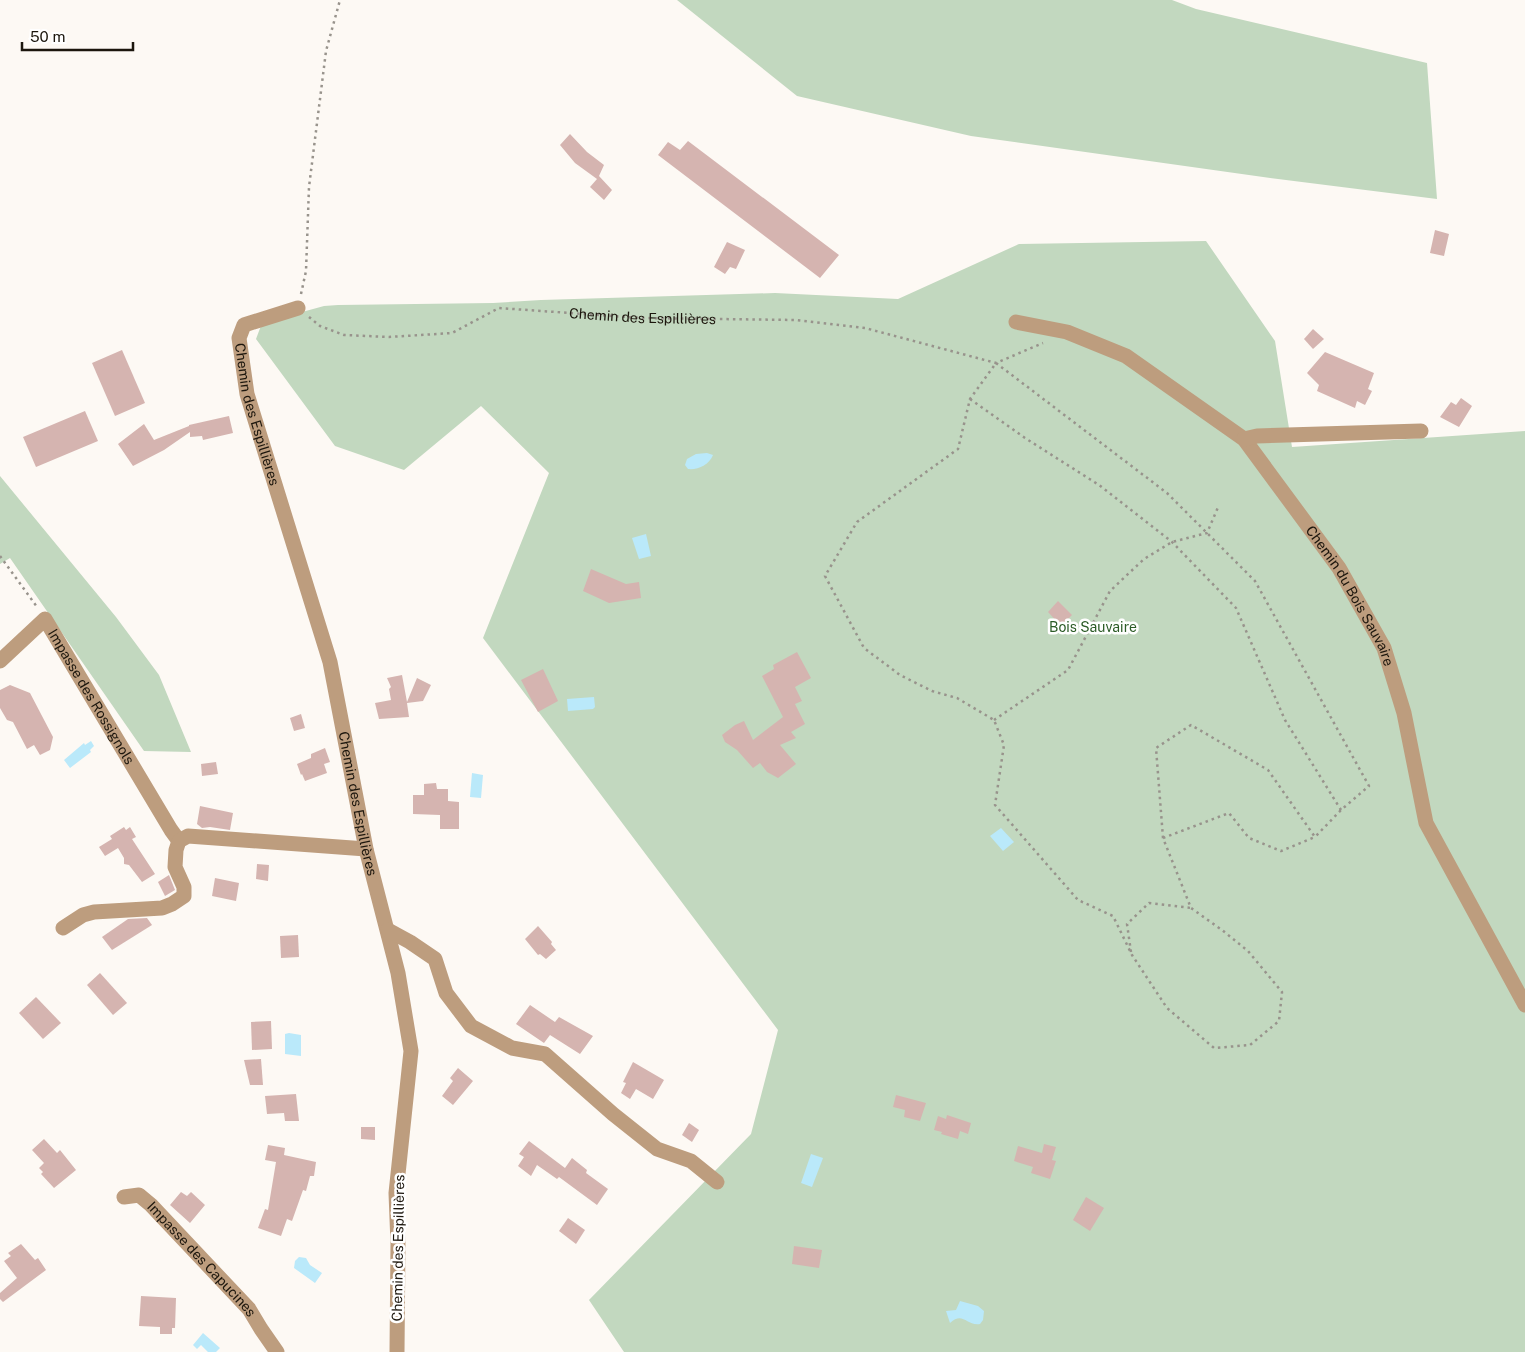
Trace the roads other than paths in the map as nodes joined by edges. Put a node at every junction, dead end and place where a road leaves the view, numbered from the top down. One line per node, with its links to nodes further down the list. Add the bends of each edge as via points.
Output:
1 (298, 308): 7 (street, Chemin des Espillières, via 244,325 239,338 247,394 330,662)
2 (1016, 322): 4 (street, Chemin du Bois Sauvaire, via 1067,332 1126,356)
3 (1421, 430): 4 (street)
4 (1244, 439): 10 (street, Chemin du Bois Sauvaire, via 1339,568 1384,648 1404,713 1426,823)
5 (0, 661): 6 (street, Impasse des Rossignols, via 45,619)
6 (180, 841): 7 (street, via 188,836); 8 (street, via 175,868 184,887 184,896 162,908 94,912)
7 (366, 849): 9 (street, Chemin des Espillières)
8 (63, 928)
9 (388, 930): 11 (street, via 435,959 446,993 472,1026 512,1048 545,1054 658,1149 691,1161); 15 (street, Chemin des Espillières, via 411,1051 396,1193)
10 (1525, 1005)
11 (717, 1182)
12 (124, 1197): 13 (street, Impasse des Capucines, via 139,1195 151,1205 249,1309)
13 (264, 1346): 14 (street, Impasse des Capucines)
14 (277, 1352)
15 (397, 1352)

